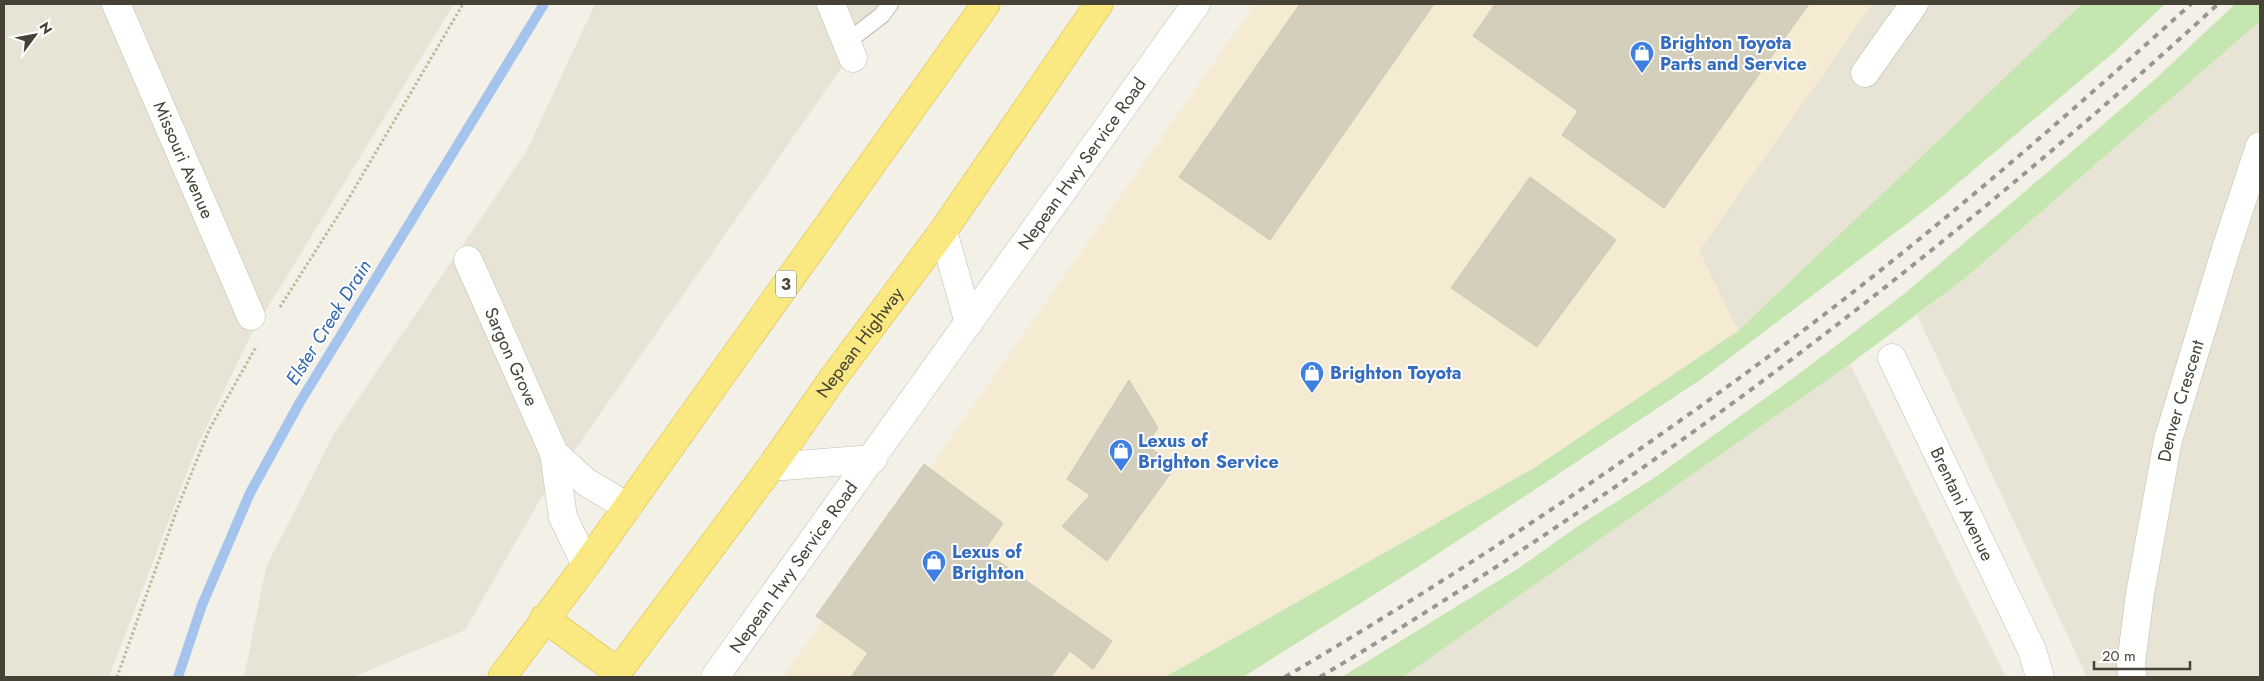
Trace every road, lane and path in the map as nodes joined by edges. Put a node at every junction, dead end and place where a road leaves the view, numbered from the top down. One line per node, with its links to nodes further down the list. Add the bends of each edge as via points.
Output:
1 (116, 4): 13 (street, Missouri Avenue)
2 (831, 4): 8 (street)
3 (890, 4): 8 (lane)
4 (986, 4): 19 (highway, 3)
5 (1099, 4): 11 (highway, Nepean Highway)
6 (1196, 4): 14 (street, Nepean Hwy Service Road)
7 (1914, 4): 9 (street)
8 (850, 50)
9 (1865, 73)
10 (2260, 146): 23 (street, Denver Crescent, via 2168,440)
11 (943, 231): 14 (street); 18 (highway, Nepean Highway)
12 (468, 260): 16 (street, Sargon Grove)
13 (251, 316)
14 (969, 323): 17 (street, Nepean Hwy Service Road)
15 (1892, 358): 22 (street, Brentani Avenue)
16 (554, 453): 19 (street, Sargon Grove, via 586,482); 20 (street, Sargon Grove, via 563,517)
17 (872, 459): 18 (street, Nepean Hwy Service Road); 26 (street, Nepean Hwy Service Road)
18 (771, 467): 24 (highway, Nepean Highway)
19 (628, 507): 20 (highway, 3)
20 (586, 564): 21 (highway, 3)
21 (544, 618): 24 (highway); 25 (highway, 3)
22 (2032, 650): 27 (street, Brentani Avenue); 28 (street, Brentani Avenue)
23 (2127, 673)
24 (617, 675)
25 (502, 677)
26 (715, 677)
27 (2040, 677)
28 (2052, 677)

